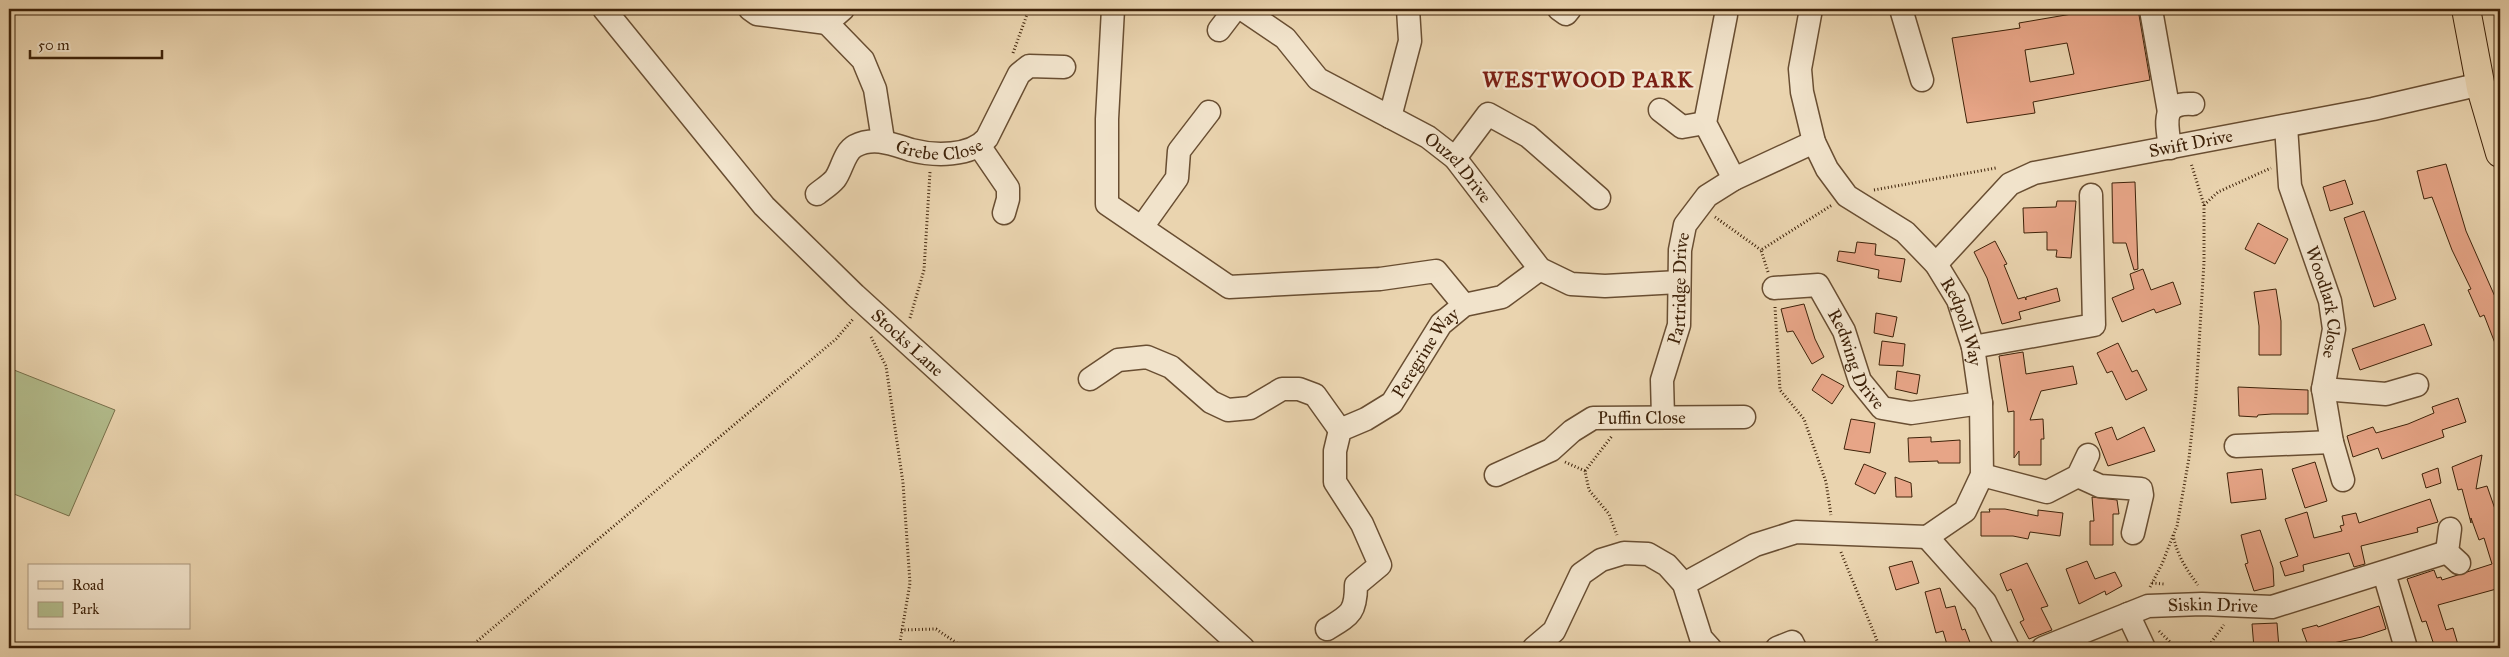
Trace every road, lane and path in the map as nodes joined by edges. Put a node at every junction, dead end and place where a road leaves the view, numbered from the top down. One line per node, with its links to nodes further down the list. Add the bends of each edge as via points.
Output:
1 (604, 9): 48 (street, Stocks Lane, via 764,206)
2 (750, 9): 13 (street, via 757,14)
3 (1114, 9): 42 (street, via 1108,120 1108,204)
4 (1234, 9): 15 (street)
5 (1242, 9): 23 (street, Ouzel Drive, via 1285,38 1318,79)
6 (1408, 9): 23 (street, via 1410,41)
7 (1559, 9): 8 (street, via 1566,14)
8 (1570, 9)
9 (1811, 9): 27 (street, Redpoll Way, via 1800,69)
10 (1900, 9): 17 (street)
11 (2466, 9): 18 (main road)
12 (2151, 10): 22 (street)
13 (835, 16): 26 (street, via 863,60 875,89)
14 (1726, 16): 24 (street)
15 (1219, 30)
16 (1064, 67): 28 (street, Grebe Close, via 1029,66 1019,74 1003,110)
17 (1922, 80)
18 (2481, 84): 25 (street, Swift Drive); 30 (main road)
19 (2193, 104): 22 (street, via 2178,103)
20 (1660, 110): 24 (street, via 1682,127)
21 (1209, 112): 42 (street, via 1179,151 1177,178)
22 (2169, 112): 29 (street, via 2167,118)
23 (1390, 117): 32 (street, Ouzel Drive, via 1428,137)
24 (1705, 123): 34 (street)
25 (2286, 126): 29 (street, Swift Drive); 33 (street, Woodlark Close)
26 (883, 140): 31 (street, Grebe Close); 35 (street, Grebe Close, via 850,150 835,179)
27 (1814, 142): 34 (street, Partridge Drive); 37 (street, Redpoll Way, via 1827,169)
28 (980, 147): 31 (street, Grebe Close, via 961,152); 41 (street, via 1009,193)
29 (2178, 147): 39 (path); 44 (street, Swift Drive, via 2034,173 2010,184)
30 (2500, 152)
31 (931, 153): 51 (path, via 924,270)
32 (1455, 158): 38 (street, via 1488,114 1528,136); 45 (street, Ouzel Drive)
33 (2289, 163): 39 (path, via 2218,192); 55 (street, Woodlark Close, via 2290,186 2330,301 2334,329)
34 (1734, 179): 40 (street, Partridge Drive, via 1707,196)
35 (817, 194)
36 (2091, 195): 52 (street, via 2093,276 2103,329)
37 (1847, 196): 43 (path); 44 (street, Redpoll Way, via 1905,232)
38 (1599, 198)
39 (2204, 205): 77 (path, via 2204,262 2189,458 2177,526 2162,564)
40 (1700, 206): 43 (path); 46 (street, Partridge Drive, via 1686,225 1680,250)
41 (1004, 212)
42 (1142, 227): 49 (street, via 1229,287 1380,279 1436,271)
43 (1761, 250): 47 (path)
44 (1936, 264): 52 (street, Redpoll Way, via 1958,300)
45 (1540, 269): 46 (street, Ouzel Drive, via 1571,284 1605,286); 49 (street, Peregrine Way, via 1502,297)
46 (1679, 282): 57 (street, Partridge Drive, via 1679,325 1662,380)
47 (1774, 288): 56 (street, Redwing Drive, via 1818,285 1844,331 1860,381 1882,408 1911,413); 71 (path, via 1780,390 1804,419 1826,482)
48 (855, 295): 51 (street, Stocks Lane); 80 (path, via 857,311 852,323 836,339)
49 (1464, 305): 60 (street, Peregrine Way, via 1441,324 1392,403)
50 (869, 334): 79 (path, via 886,366 903,483 910,583)
51 (904, 340): 83 (street, Stocks Lane)
52 (1973, 347): 56 (street, Redpoll Way)
53 (1090, 379): 60 (street, via 1118,360 1147,357 1171,367 1211,402 1228,410 1250,408 1282,389 1299,389 1315,396)
54 (2417, 385): 55 (street, via 2386,394)
55 (2323, 389): 61 (street, Woodlark Close)
56 (1980, 403): 67 (street, Redpoll Way)
57 (1663, 417): 58 (street, Puffin Close); 59 (street, Puffin Close)
58 (1744, 417)
59 (1612, 418): 63 (street, Puffin Close, via 1593,418); 65 (path, via 1612,439)
60 (1340, 430): 78 (street, via 1335,451 1335,482 1388,571 1356,585 1354,609)
61 (2332, 442): 62 (street); 69 (street, Woodlark Close)
62 (2236, 446)
63 (1551, 450): 65 (path, via 1568,466); 66 (street, Puffin Close)
64 (2088, 455): 68 (street)
65 (1585, 471): 74 (path, via 1589,490 1609,514)
66 (1496, 475)
67 (1982, 475): 68 (street, via 2047,492); 73 (street, Redpoll Way, via 1965,511)
68 (2078, 476): 72 (street, via 2100,486 2141,488)
69 (2343, 480)
70 (2450, 529): 75 (street, Siskin Drive, via 2453,557)
71 (1833, 532): 73 (street); 76 (street, via 1796,532 1755,545); 88 (path)
72 (2133, 533)
73 (1927, 537): 89 (street, via 1984,602)
74 (1624, 553): 76 (street, via 1648,554 1667,564); 84 (street, via 1602,560 1581,574 1554,631)
75 (2384, 573): 77 (street, Siskin Drive, via 2272,607 2202,604); 93 (street)
76 (1684, 584): 85 (street, via 1701,638)
77 (2136, 611): 90 (street, Siskin Drive); 91 (street); 92 (path)
78 (1327, 629)
79 (901, 630): 81 (path); 82 (path, via 936,629)
80 (469, 648)
81 (900, 648)
82 (964, 648)
83 (1243, 648)
84 (1534, 648)
85 (1710, 648)
86 (1777, 648): 87 (street, via 1792,642)
87 (1795, 648)
88 (1880, 648)
89 (2008, 648)
90 (2043, 648)
91 (2144, 648)
92 (2176, 648)
93 (2406, 648)

